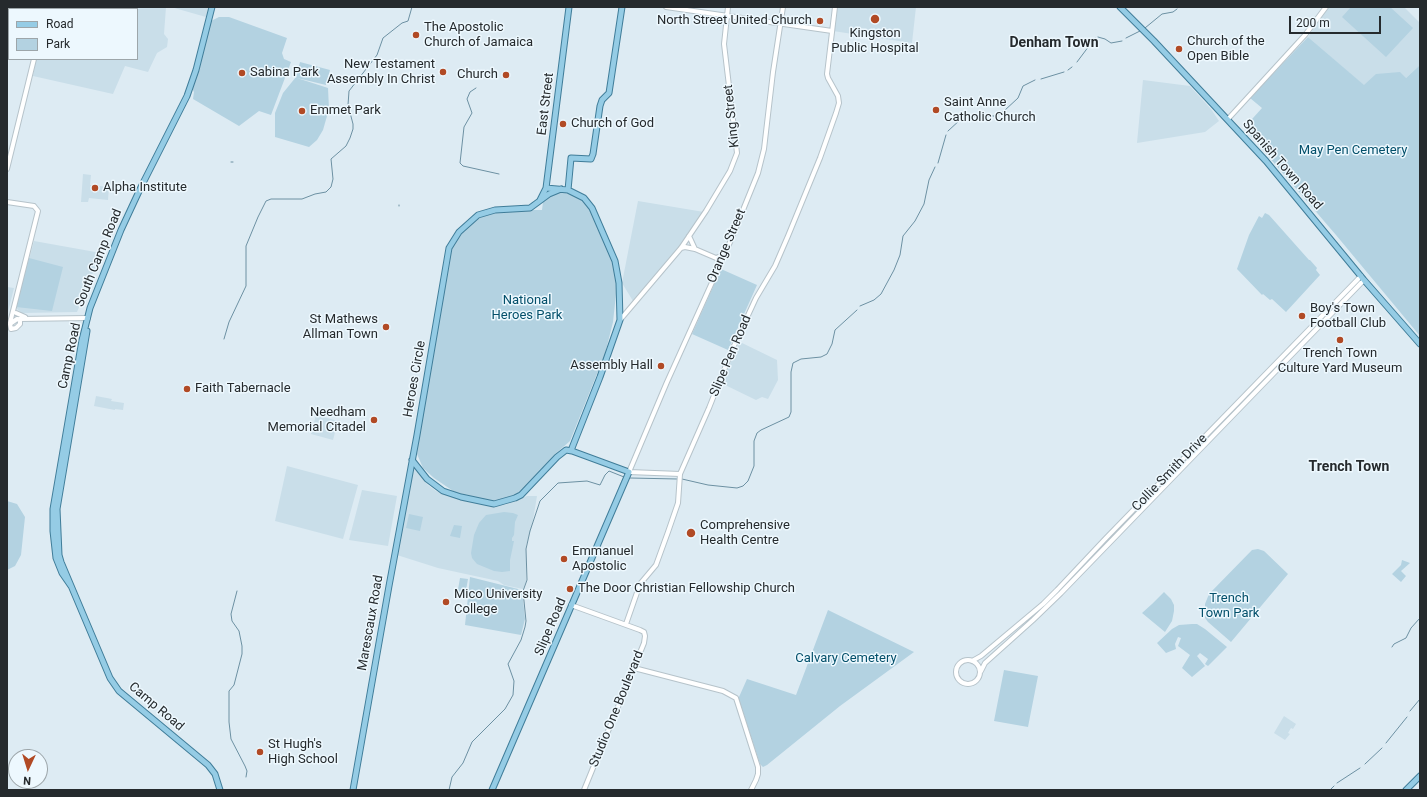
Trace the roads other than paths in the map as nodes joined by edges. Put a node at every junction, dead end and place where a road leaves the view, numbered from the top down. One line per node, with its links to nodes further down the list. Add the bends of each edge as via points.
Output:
1 (212, 7): 30 (main road, South Camp Road, via 187,96 120,230 92,301)
2 (569, 7): 16 (main road, East Street)
3 (622, 7): 18 (main road, via 609,93 600,106 593,154 591,159 571,158)
4 (666, 7): 10 (street)
5 (728, 7): 10 (street, King Street)
6 (783, 7): 11 (street, Orange Street)
7 (835, 7): 12 (street)
8 (1120, 7): 14 (main road, Spanish Town Road)
9 (1326, 7): 14 (street, via 1305,35)
10 (727, 15): 11 (street); 21 (street, King Street, via 724,44 737,153 730,171)
11 (781, 23): 12 (street); 22 (street, Orange Street, via 764,150 758,173)
12 (832, 31): 38 (street, Slipe Pen Road, via 827,66 828,78 838,96 838,103 820,158 775,266 756,298 732,350)
13 (34, 60): 15 (street)
14 (1228, 119): 27 (main road, Spanish Town Road)
15 (7, 169)
16 (546, 188): 17 (main road); 20 (main road, East Street)
17 (561, 189): 18 (main road); 20 (main road, Heroes Circle, via 552,192)
18 (568, 190): 32 (main road, via 584,198 592,208 610,247 619,283)
19 (7, 202): 28 (street, via 34,206 38,211)
20 (540, 202): 36 (main road, Heroes Circle, via 530,208 495,210 478,215 459,232 449,248)
21 (689, 236): 23 (street, King Street); 24 (street)
22 (728, 247): 25 (street, via 719,258); 26 (street, Orange Street)
23 (681, 248): 24 (street); 32 (street, King Street)
24 (695, 249): 25 (street)
25 (711, 257): 26 (street)
26 (720, 265): 37 (street, Orange Street)
27 (1363, 278): 34 (main road, Spanish Town Road); 41 (street, Collie Smith Drive, via 1043,604); 43 (street, Collie Smith Drive, via 1061,593 985,664)
28 (15, 309): 29 (street, via 22,316); 31 (street); 33 (street)
29 (29, 318): 30 (street); 31 (street)
30 (88, 318): 45 (main road, Camp Road, via 86,345 63,463 57,509 59,555 110,678 119,691 208,765 215,774)
31 (19, 320): 33 (street); 33 (street, via 13,329 9,327)
32 (620, 320): 35 (main road)
33 (10, 324)
34 (1420, 344)
35 (572, 451): 36 (main road, via 566,450 521,495 494,504 442,491 427,479); 37 (main road)
36 (412, 460): 46 (main road, Marescaux Road)
37 (629, 472): 38 (street); 39 (main road, Slipe Road)
38 (680, 474): 40 (street, Slipe Pen Road, via 678,503 656,565 640,584)
39 (571, 606): 40 (street, Studio One Boulevard); 47 (main road, Slipe Road)
40 (626, 624): 42 (street, Studio One Boulevard, via 644,632 646,636)
41 (972, 661): 43 (street, via 977,663); 43 (street, via 964,661 958,665 956,672 959,681 973,684 979,679)
42 (634, 668): 48 (street, Studio One Boulevard); 49 (street, via 723,692 736,698 758,768)
43 (981, 671)
44 (1420, 776): 50 (main road)
45 (220, 790)
46 (353, 790)
47 (492, 790)
48 (584, 790)
49 (751, 790)
50 (1406, 790)

